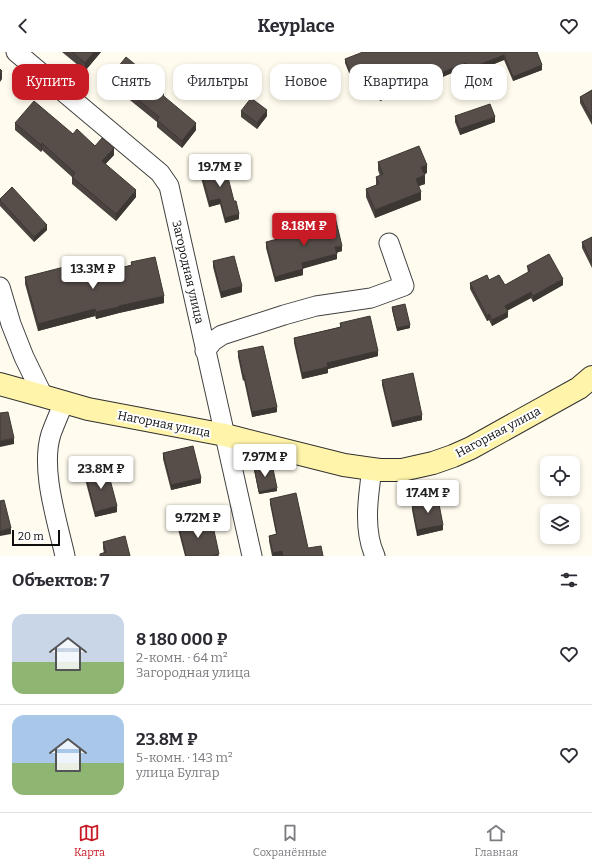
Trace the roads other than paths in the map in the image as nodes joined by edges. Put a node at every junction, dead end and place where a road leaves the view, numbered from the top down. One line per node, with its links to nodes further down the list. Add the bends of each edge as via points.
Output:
1 (16, 52): 4 (street, Загородная улица, via 160,173 169,186)
2 (389, 243): 4 (street, via 404,286 371,298 316,306 270,319 222,335)
3 (0, 287): 7 (street, via 24,357)
4 (205, 351): 9 (street, Загородная улица)
5 (592, 378): 10 (street, Нагорная улица, via 580,388 453,456 433,464 402,470)
6 (0, 384): 7 (street, Нагорная улица)
7 (44, 396): 8 (street, Нагорная улица)
8 (64, 402): 9 (street, Нагорная улица, via 88,409); 11 (street, via 51,435 47,460 50,488)
9 (224, 435): 10 (street, Нагорная улица, via 344,465); 12 (street, Загородная улица)
10 (372, 469): 13 (street, via 368,534)
11 (65, 556)
12 (252, 556)
13 (375, 556)

